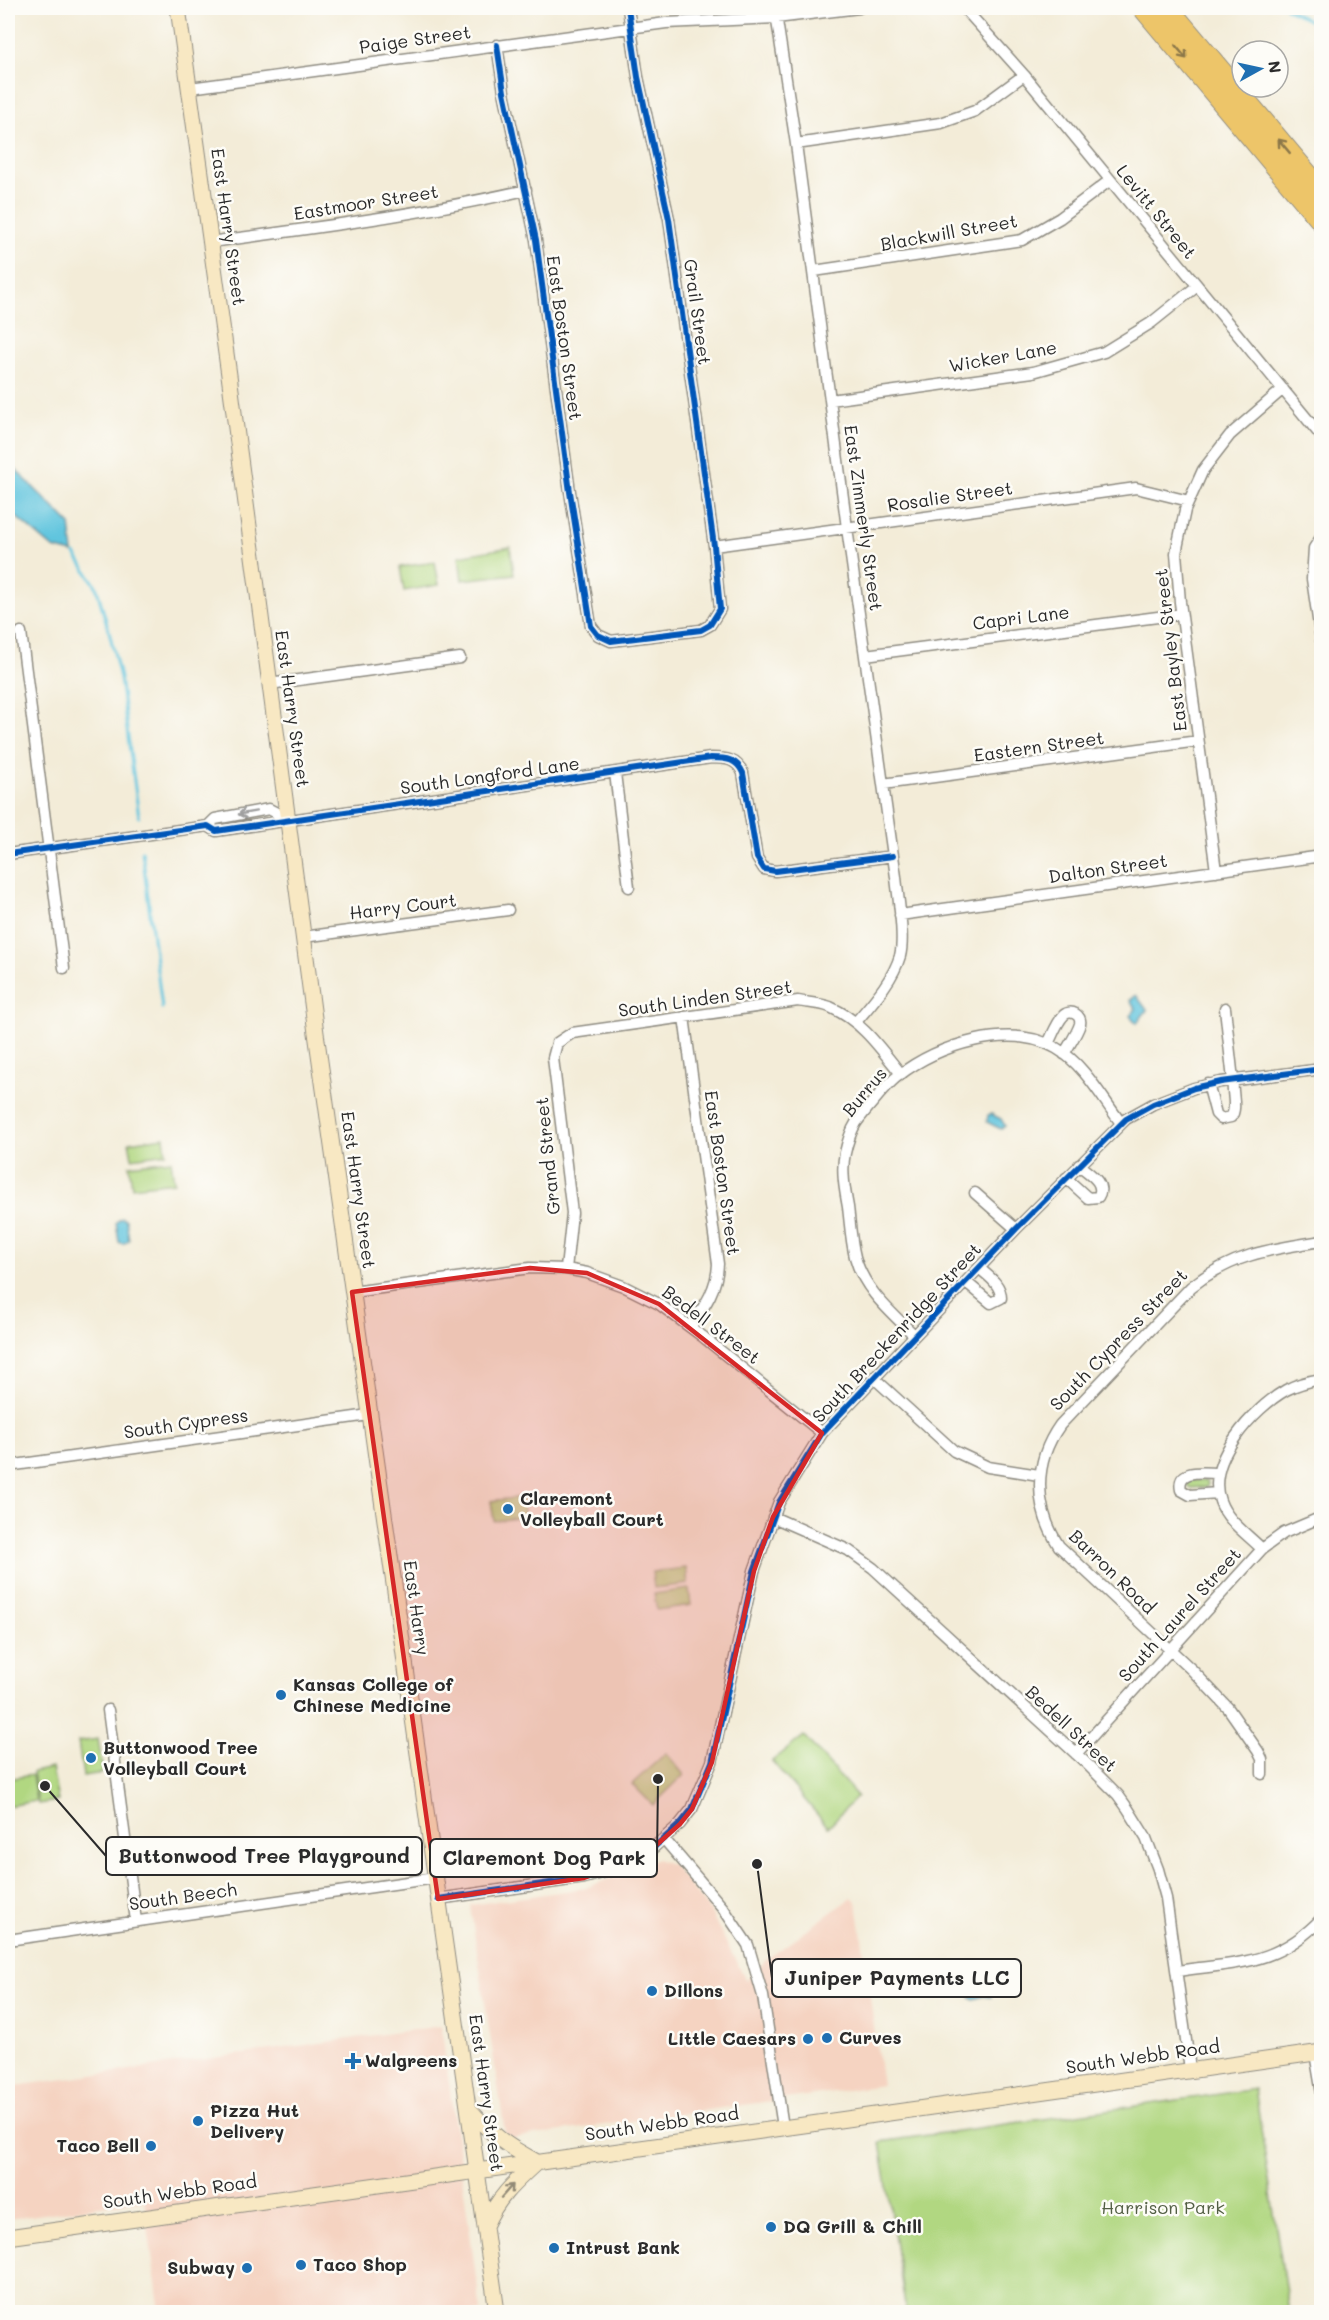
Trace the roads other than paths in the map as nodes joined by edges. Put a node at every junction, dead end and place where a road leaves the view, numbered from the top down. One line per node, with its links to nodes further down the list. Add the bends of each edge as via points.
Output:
1 (178, 8): 11 (main road, East Harry Street)
2 (628, 8): 8 (street, Grail Street)
3 (859, 8): 7 (street, Paige Street)
4 (964, 8): 10 (street, Levitt Street)
5 (1143, 8): 16 (highway, one-way to 16)
6 (1168, 8): 15 (highway, one-way to 6)
7 (775, 13): 8 (street, Paige Street); 12 (street, East Zimmerly Street)
8 (631, 28): 9 (street, Paige Street); 26 (street, Grail Street, via 669,219)
9 (496, 45): 11 (street, Paige Street); 14 (street, East Boston Street)
10 (1023, 75): 12 (street, via 975,111 941,123); 13 (street, Levitt Street)
11 (190, 88): 17 (main road, East Harry Street)
12 (796, 144): 18 (street, East Zimmerly Street)
13 (1109, 181): 18 (street, Blackwill Street, via 1060,218 1022,240); 19 (street, Levitt Street)
14 (526, 190): 17 (street, Eastmoor Street, via 456,206); 28 (street, East Boston Street, via 588,617 598,635 611,641 700,630)
15 (1322, 191)
16 (1322, 222)
17 (210, 242): 33 (main road, East Harry Street)
18 (814, 272): 21 (street, East Zimmerly Street)
19 (1196, 287): 20 (street, Levitt Street); 21 (street, Wicker Lane, via 1104,352 1033,372)
20 (1283, 389): 22 (street, Levitt Street); 23 (street, East Bayley Street, via 1230,435 1203,470)
21 (831, 400): 24 (street, East Zimmerly Street)
22 (1322, 437)
23 (1189, 501): 24 (street, Rosalie Street, via 1136,488); 27 (street, East Bayley Street, via 1176,553)
24 (847, 528): 26 (street, Rosalie Street); 31 (street, East Zimmerly Street)
25 (1322, 536): 30 (street, via 1314,548 1312,579)
26 (714, 546): 28 (street, Grail Street, via 720,609)
27 (1181, 614): 31 (street, Capri Lane); 34 (street, East Bayley Street)
28 (714, 620)
29 (21, 632): 38 (street)
30 (1322, 646)
31 (865, 655): 36 (street, East Zimmerly Street)
32 (460, 658): 33 (street)
33 (269, 684): 37 (main road, East Harry Street)
34 (1198, 741): 36 (street, Eastern Street); 42 (street, East Bayley Street)
35 (615, 773): 37 (street, South Longford Lane); 40 (street, South Longford Lane, via 711,758 732,760 743,773 757,858 764,868 775,871); 43 (street)
36 (883, 784): 40 (street, East Zimmerly Street)
37 (288, 819): 38 (street, South Longford Lane, via 216,831 208,826); 46 (main road, East Harry Street)
38 (49, 848): 39 (street, South Longford Lane); 47 (street)
39 (8, 854)
40 (893, 856): 45 (street, East Zimmerly Street)
41 (1322, 856): 42 (street, Dalton Street)
42 (1216, 871): 45 (street, Dalton Street)
43 (629, 888)
44 (508, 910): 46 (street, Harry Court)
45 (900, 915): 50 (street, East Zimmerly Street, via 900,956 883,989)
46 (303, 937): 67 (main road, East Harry Street)
47 (64, 968)
48 (1226, 1008): 56 (street)
49 (684, 1017): 50 (street, South Linden Street, via 798,1001 828,1006); 51 (street, South Linden Street, via 572,1033); 68 (street, East Boston Street, via 718,1264 710,1297)
50 (856, 1022): 55 (street, South Linden Street)
51 (559, 1042): 65 (street, Grand Street, via 553,1058 572,1213)
52 (1047, 1044): 53 (street, Burrus); 53 (street, via 1065,1015 1076,1015 1079,1026); 55 (street, Burrus, via 1021,1037 971,1041 938,1053)
53 (1064, 1054): 58 (street, Burrus)
54 (1322, 1069): 56 (street, South Breckenridge Street)
55 (901, 1074): 69 (street, Burrus, via 855,1124 844,1155 844,1186 855,1257 865,1281)
56 (1233, 1080): 57 (street, South Breckenridge Street); 57 (street, via 1234,1110 1228,1119 1216,1114)
57 (1208, 1084): 58 (street, South Breckenridge Street, via 1167,1097)
58 (1121, 1123): 59 (street, South Breckenridge Street)
59 (1079, 1165): 60 (street, South Breckenridge Street); 60 (street, via 1101,1185 1098,1197 1088,1198)
60 (1066, 1178): 62 (street, South Breckenridge Street)
61 (975, 1193): 62 (street)
62 (1016, 1229): 64 (street, South Breckenridge Street)
63 (1322, 1242): 76 (street, South Cypress Street, via 1249,1255 1225,1264 1191,1287 1060,1425 1046,1449)
64 (979, 1268): 66 (street, South Breckenridge Street); 66 (street, via 996,1283 1001,1298 991,1303)
65 (567, 1269): 67 (street, Bedell Street, via 530,1268); 68 (street, Bedell Street, via 641,1294)
66 (966, 1282): 69 (street, South Breckenridge Street)
67 (352, 1292): 72 (main road, East Harry Street)
68 (690, 1327): 73 (street, Bedell Street)
69 (914, 1335): 70 (street, South Breckenridge Street)
70 (874, 1378): 73 (street, South Breckenridge Street); 76 (street, via 944,1444 964,1457 1002,1470)
71 (1322, 1379): 75 (street, via 1297,1384 1272,1400 1230,1444)
72 (369, 1415): 74 (street, South Cypress); 86 (main road, East Harry)
73 (822, 1433): 78 (street, South Breckenridge Street)
74 (8, 1466)
75 (1217, 1473): 77 (street); 77 (street, via 1188,1473 1180,1483 1181,1490 1190,1495)
76 (1039, 1475): 81 (street, Barron Road, via 1044,1517 1059,1546)
77 (1218, 1493): 80 (street, via 1229,1517)
78 (773, 1517): 83 (street, Bedell Street, via 848,1550 873,1568); 85 (street, South Breckenridge Street, via 754,1571 712,1762 692,1809)
79 (1322, 1517): 80 (street, South Laurel Street, via 1284,1533)
80 (1262, 1549): 81 (street, South Laurel Street)
81 (1170, 1650): 83 (street, South Laurel Street); 84 (street, Barron Road, via 1228,1708 1258,1751)
82 (108, 1710): 89 (street)
83 (1076, 1755): 91 (street, Bedell Street, via 1118,1795 1146,1838 1163,1884)
84 (1262, 1774)
85 (664, 1839): 87 (street, South Breckenridge Street, via 643,1857 584,1878); 96 (street, via 723,1908 747,1945 763,1996)
86 (435, 1878): 87 (main road, East Harry Street); 89 (street, South Beech)
87 (438, 1899): 95 (main road, East Harry Street)
88 (1322, 1918): 91 (street, via 1293,1943 1263,1958)
89 (136, 1921): 90 (street, South Beech)
90 (8, 1940)
91 (1177, 1971): 93 (street, Bedell Street)
92 (1318, 2053): 93 (main road, South Webb Road); 94 (street)
93 (1190, 2069): 96 (main road, South Webb Road)
94 (1322, 2094)
95 (468, 2109): 97 (main road, via 491,2134); 98 (main road, East Harry Street)
96 (783, 2127): 97 (main road, South Webb Road)
97 (537, 2162): 98 (main road, South Webb Road); 99 (main road, one-way to 97, via 505,2191)
98 (477, 2170): 99 (main road, East Harry Street); 100 (main road, South Webb Road)
99 (485, 2227): 101 (main road, East Harry Street)
100 (8, 2236)
101 (497, 2313)

